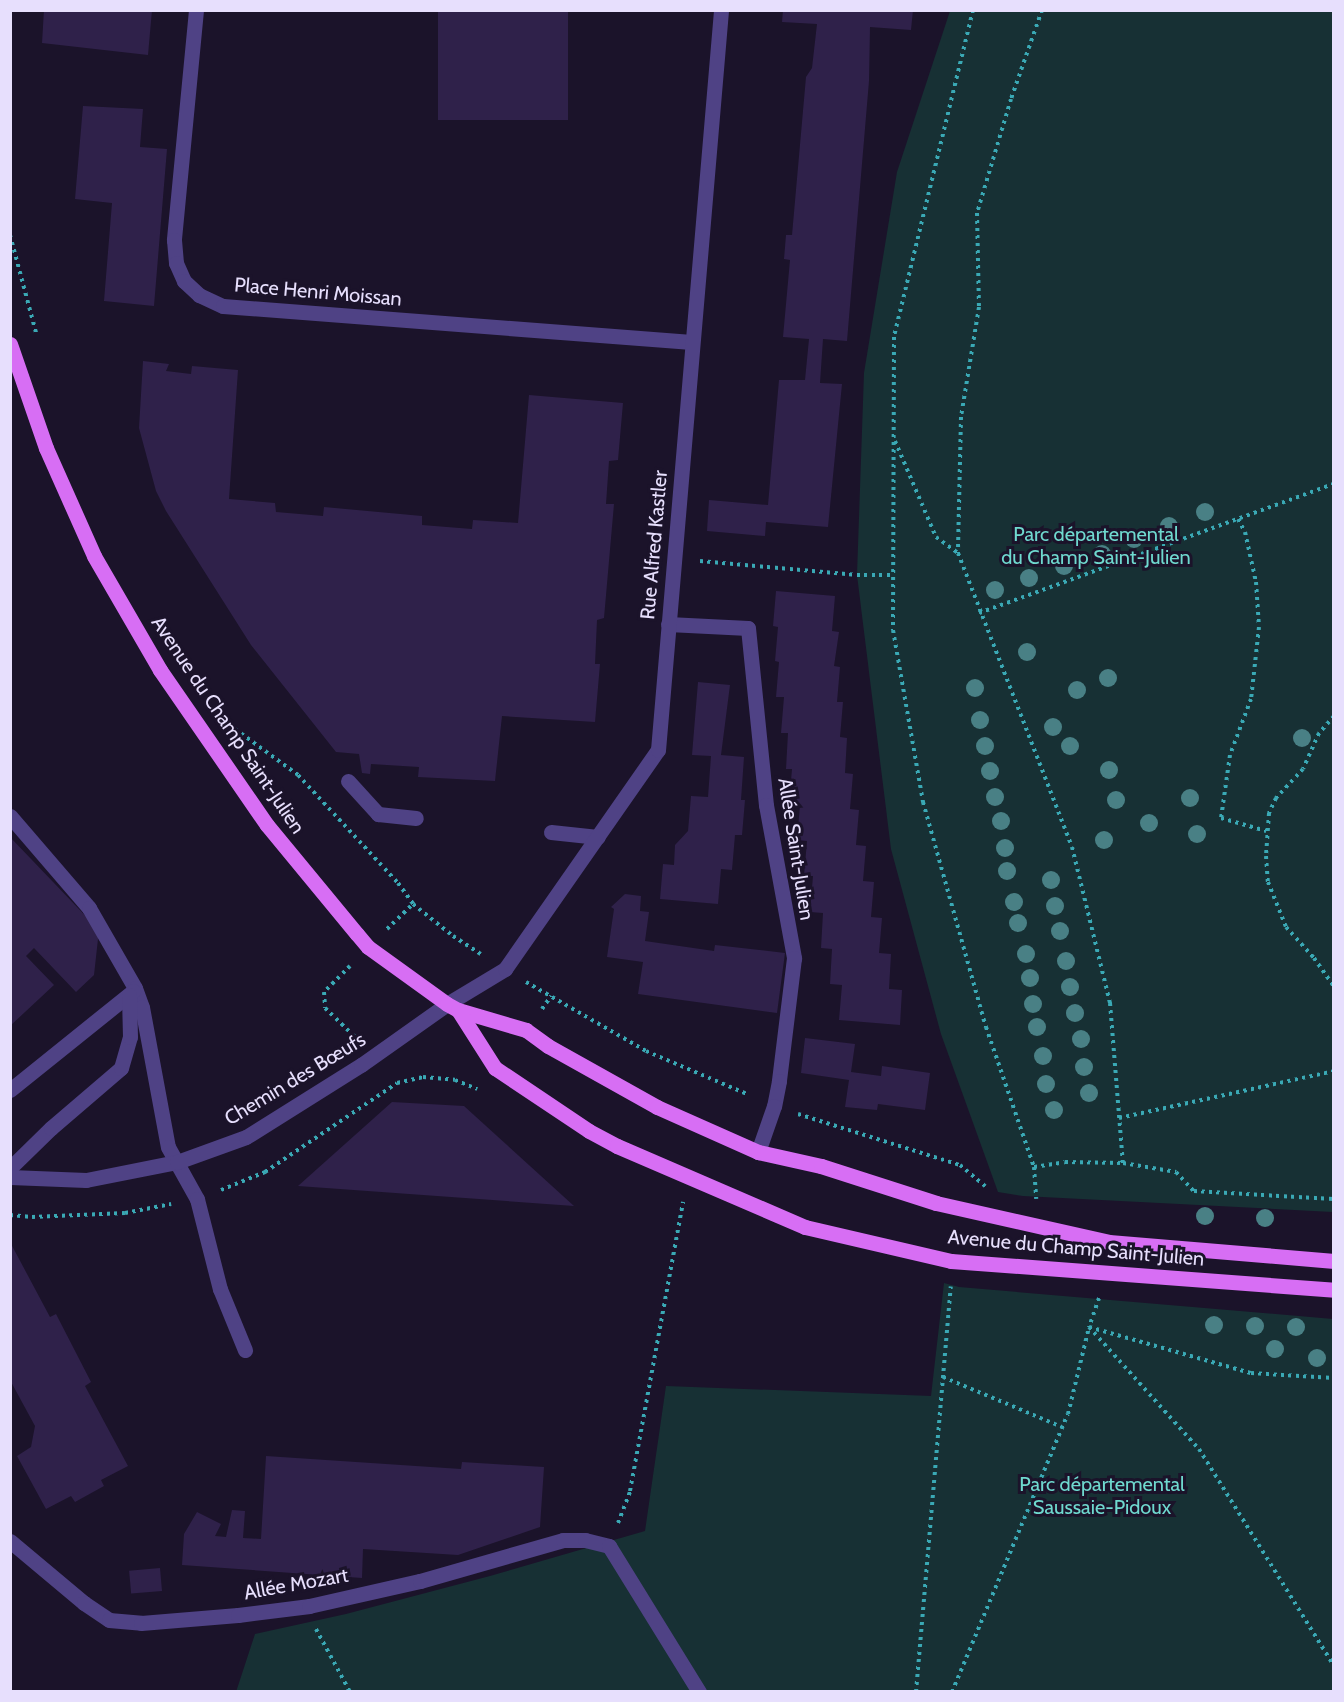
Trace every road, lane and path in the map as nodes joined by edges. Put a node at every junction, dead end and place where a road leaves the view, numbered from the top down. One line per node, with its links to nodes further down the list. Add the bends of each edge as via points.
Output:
1 (196, 10): 7 (street, Place Henri Moissan, via 174,240 176,262 184,281 199,295 223,306)
2 (721, 10): 7 (street, Rue Alfred Kastler)
3 (973, 10): 9 (path, via 894,337)
4 (1042, 10): 12 (path, via 977,213 979,307 961,417)
5 (10, 235): 6 (path)
6 (37, 336)
7 (692, 342): 13 (street, Rue Alfred Kastler)
8 (10, 344): 32 (main road, Avenue du Champ Saint-Julien, via 45,448 94,556 160,670 267,825 368,947)
9 (894, 439): 12 (path, via 936,537); 14 (path)
10 (1334, 484): 11 (path)
11 (1238, 519): 15 (path); 22 (path, via 1245,532 1256,582 1259,627 1251,699 1230,756 1221,818)
12 (958, 553): 15 (path)
13 (674, 559): 14 (path); 16 (street, Rue Alfred Kastler)
14 (894, 575): 42 (path, via 893,630 923,802 986,1027)
15 (979, 613): 38 (path, via 1072,847 1110,1003)
16 (668, 624): 24 (street, Rue Alfred Kastler, via 658,750); 37 (street, Allée Saint-Julien, via 748,628 766,805 794,958)
17 (1334, 716): 22 (path, via 1318,733 1303,769 1276,798)
18 (233, 728): 25 (path, via 298,775 398,882)
19 (348, 782): 21 (street, via 378,814)
20 (10, 816): 30 (street, via 89,908)
21 (416, 818)
22 (1266, 831): 29 (path, via 1268,882 1275,905 1286,927)
23 (551, 832): 24 (street)
24 (598, 837): 27 (street, Rue Alfred Kastler)
25 (413, 904): 26 (path); 27 (path, via 453,936)
26 (384, 931)
27 (505, 969): 31 (path); 32 (street, Rue Alfred Kastler)
28 (340, 976): 34 (path, via 324,992 325,1008)
29 (1334, 987)
30 (132, 992): 36 (street); 40 (street, via 142,1007 168,1146); 43 (street, via 130,1037 121,1068)
31 (551, 996): 33 (path); 37 (path, via 646,1051)
32 (452, 1007): 39 (main road, Avenue du Champ Saint-Julien, via 526,1030 657,1107); 40 (street, Chemin des Bœufs, via 246,1137); 44 (main road, Avenue du Champ Saint-Julien, via 495,1068 589,1131)
33 (542, 1010)
34 (351, 1032)
35 (1334, 1071): 38 (path)
36 (10, 1090)
37 (774, 1106): 39 (street, Allée Saint-Julien); 46 (path, via 960,1165)
38 (1119, 1118): 41 (path)
39 (758, 1152): 49 (main road, Avenue du Champ Saint-Julien, via 821,1166 936,1203 1109,1242)
40 (177, 1162): 45 (street, Chemin des Bœufs, via 86,1180); 54 (street, via 197,1199 220,1289)
41 (1123, 1163): 42 (path, via 1065,1162); 47 (path, via 1176,1172 1194,1191)
42 (1034, 1167): 48 (path, via 1036,1203)
43 (10, 1168)
44 (687, 1176): 51 (main road, Avenue du Champ Saint-Julien, via 805,1227 951,1261); 59 (path, via 630,1491)
45 (10, 1177)
46 (992, 1191)
47 (1334, 1199)
48 (1028, 1202)
49 (1334, 1261)
50 (952, 1278): 55 (path)
51 (1334, 1290)
52 (1102, 1291): 53 (path)
53 (1089, 1327): 56 (path, via 1251,1373); 57 (path); 61 (path, via 1199,1449)
54 (245, 1350)
55 (943, 1377): 57 (path); 64 (path)
56 (1334, 1378)
57 (1062, 1427): 65 (path)
58 (10, 1541): 60 (street, Allée Mozart, via 109,1620 141,1623)
59 (609, 1546): 60 (street, Allée Mozart, via 562,1540 420,1581); 63 (street)
60 (309, 1606): 62 (path, via 316,1630)
61 (1334, 1666)
62 (350, 1692)
63 (699, 1692)
64 (916, 1692)
65 (952, 1692)

